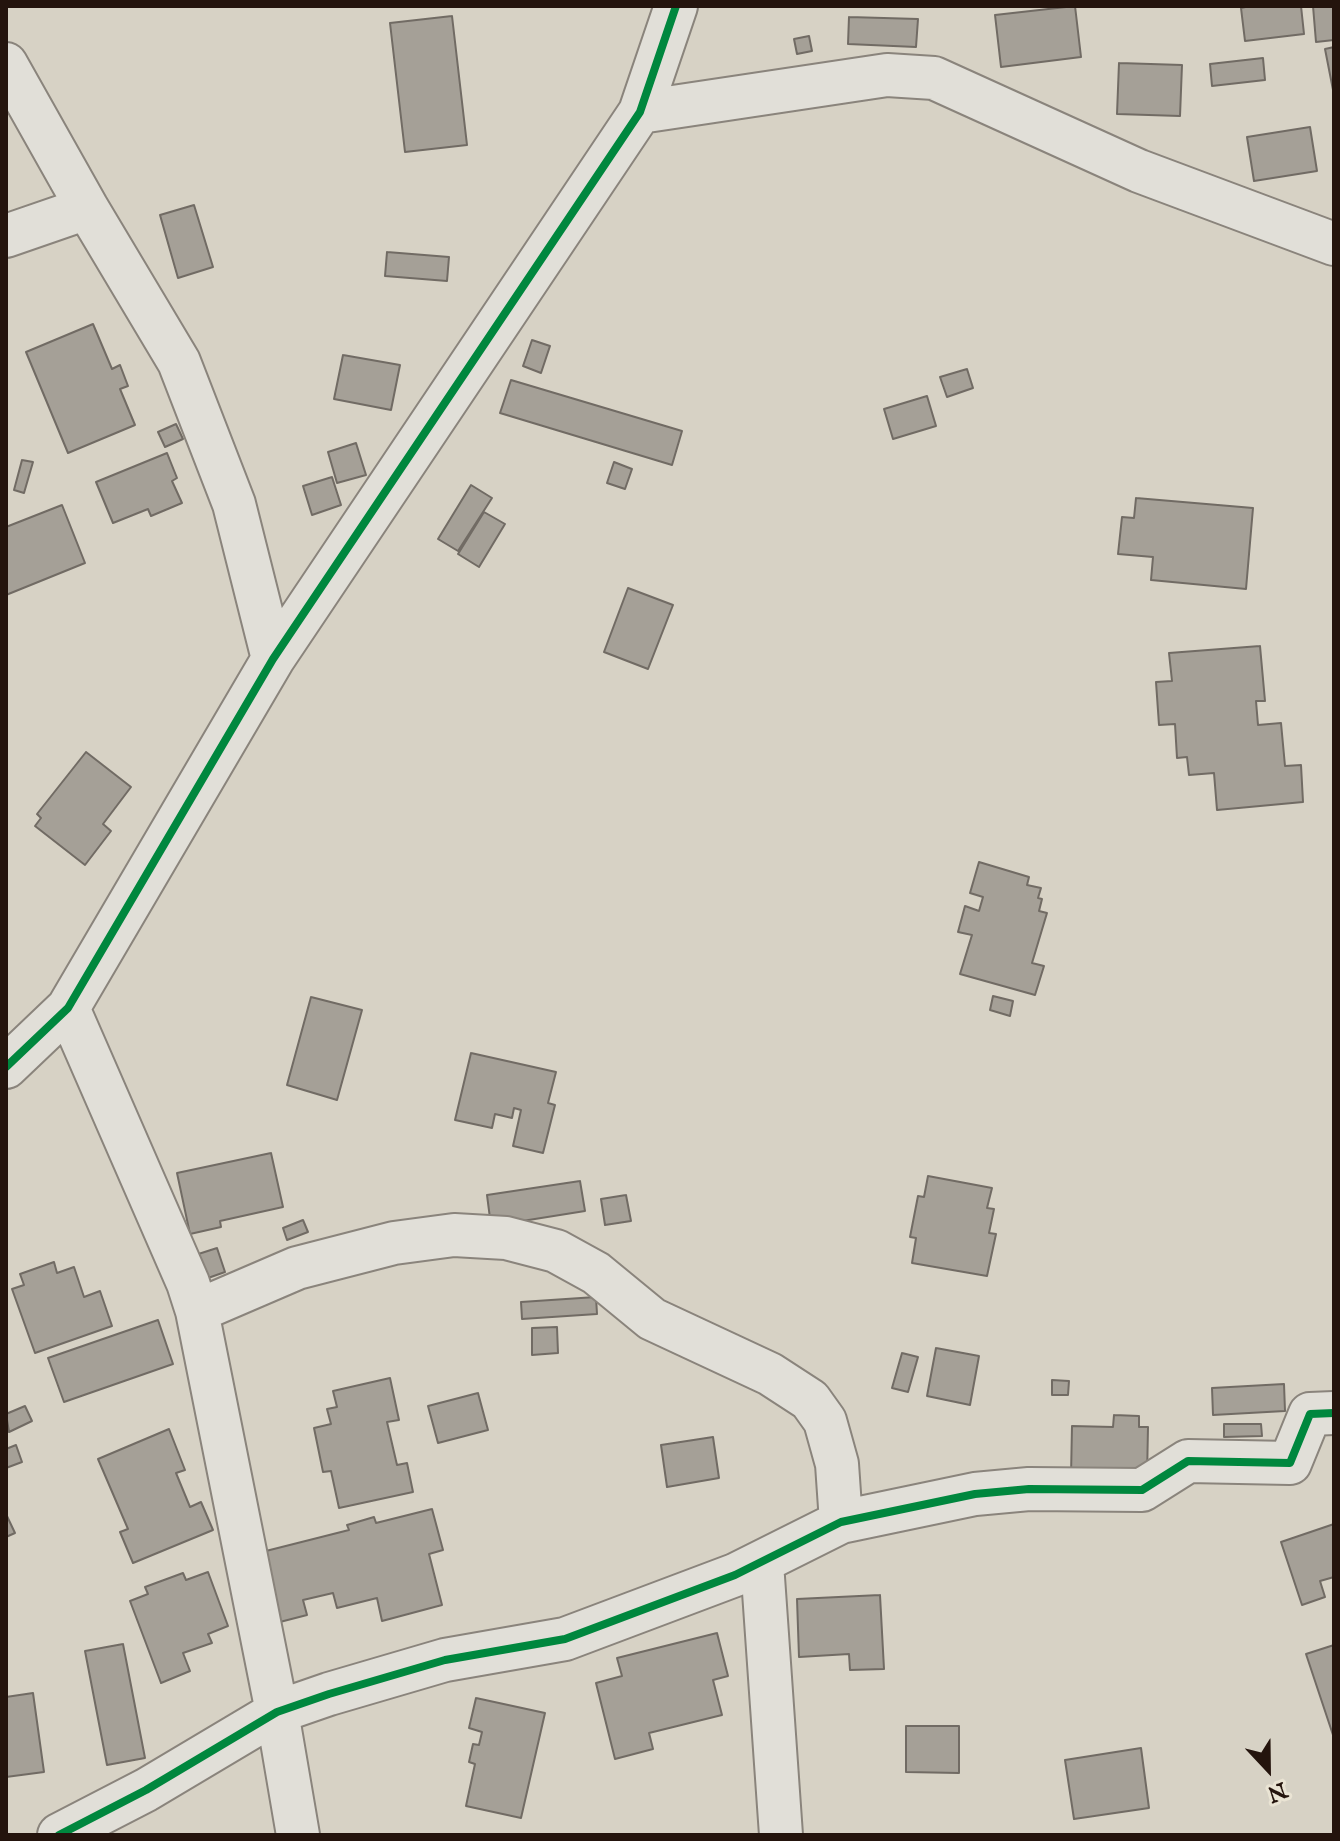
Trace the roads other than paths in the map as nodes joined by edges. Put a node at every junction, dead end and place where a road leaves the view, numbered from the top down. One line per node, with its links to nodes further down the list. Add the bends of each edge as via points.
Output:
1 (676, 6): 3 (street)
2 (6, 64): 4 (street)
3 (640, 112): 6 (street, via 887,75 934,78 1139,171); 7 (street)
4 (87, 208): 5 (street); 7 (street, via 179,362 234,504)
5 (6, 236)
6 (1334, 244)
7 (273, 659): 8 (street)
8 (68, 1008): 9 (street); 10 (street)
9 (6, 1067)
10 (197, 1311): 12 (street, via 297,1268 394,1243 454,1235 506,1238 556,1251 596,1273 652,1319 770,1374 810,1400 825,1421 837,1464); 14 (street)
11 (1334, 1413): 12 (street, via 1310,1414 1290,1463 1188,1461 1142,1490 975,1494)
12 (841, 1522): 13 (street)
13 (762, 1563): 14 (street, via 565,1639 445,1660); 17 (street)
14 (277, 1712): 15 (street); 16 (street)
15 (59, 1835)
16 (298, 1835)
17 (781, 1835)

